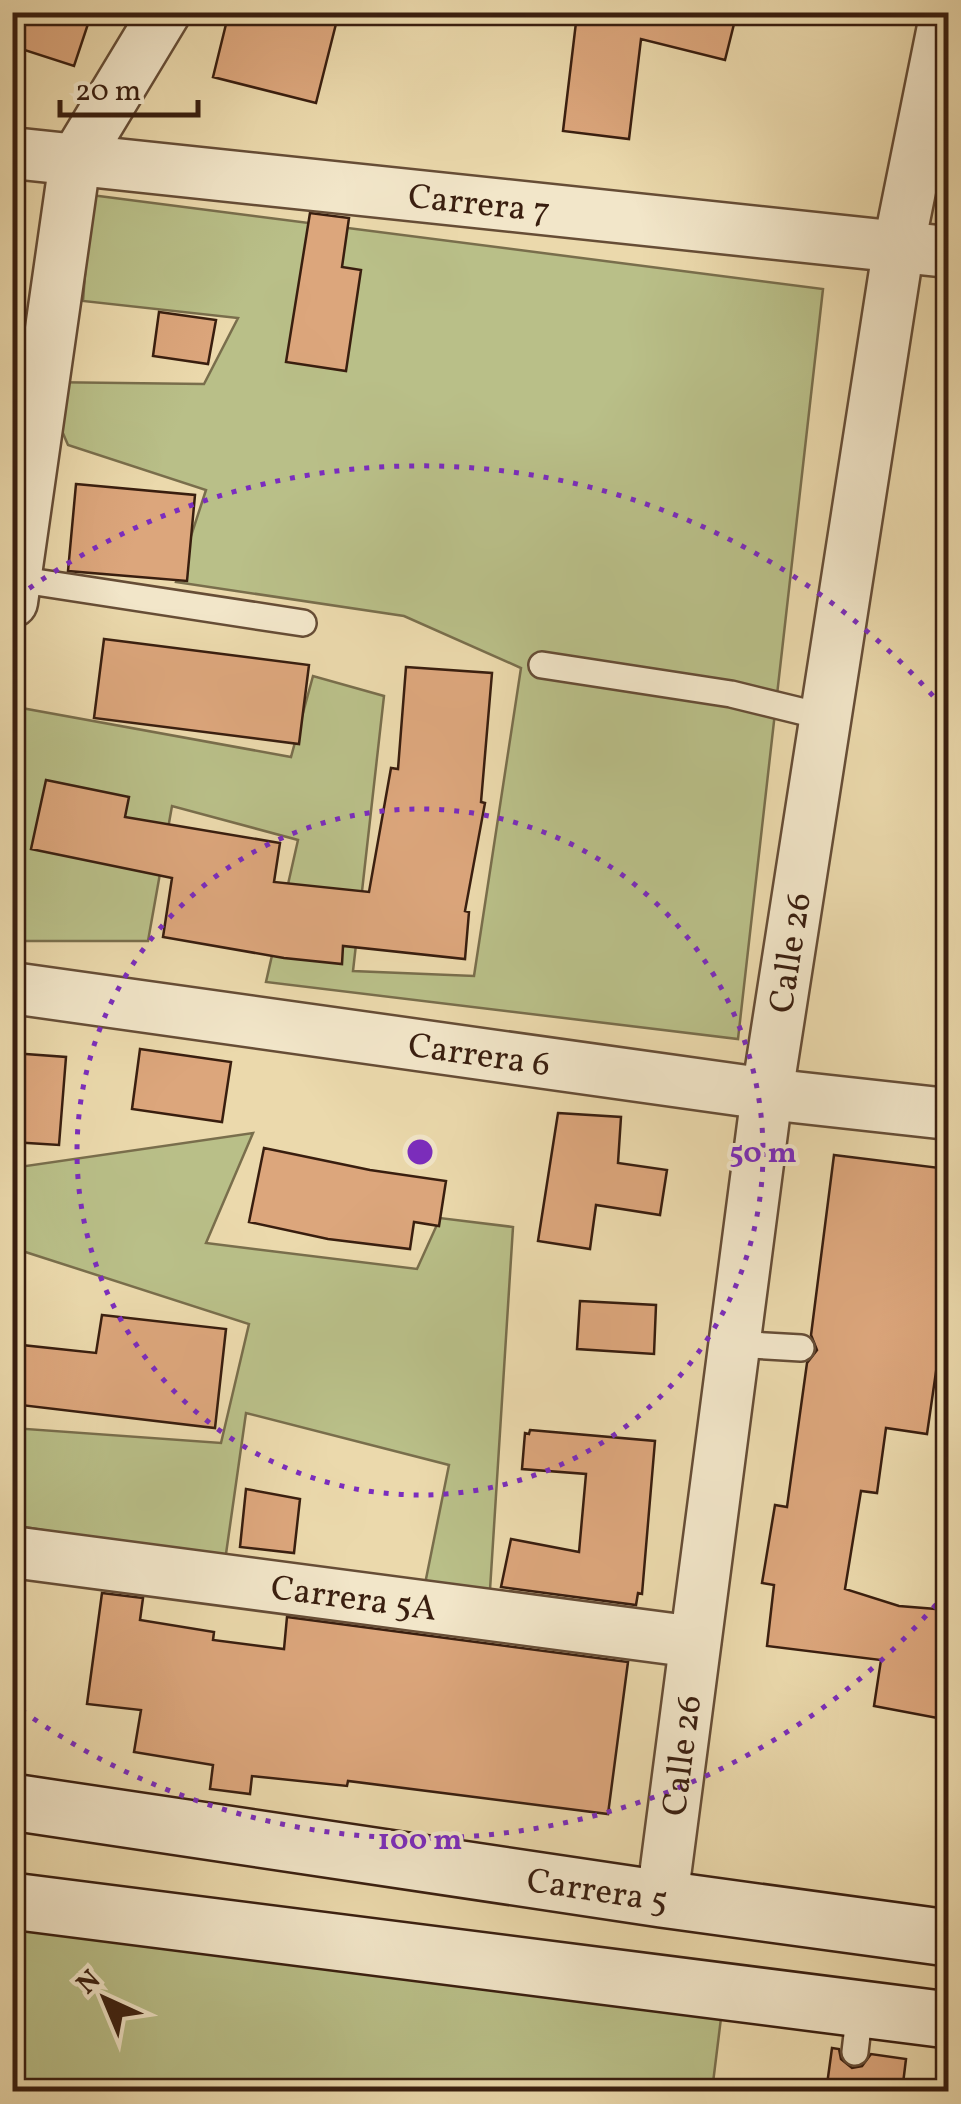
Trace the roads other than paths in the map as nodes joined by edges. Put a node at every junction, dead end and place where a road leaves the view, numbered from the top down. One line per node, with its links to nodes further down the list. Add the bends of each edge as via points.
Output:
1 (165, 12): 4 (street)
2 (946, 12): 5 (street, Calle 26)
3 (12, 152): 4 (street, Carrera 7)
4 (75, 161): 5 (street, Carrera 7); 7 (street)
5 (898, 245): 6 (street, Carrera 7); 10 (street, Calle 26)
6 (948, 252)
7 (14, 590): 8 (lane)
8 (303, 624)
9 (542, 666): 10 (lane, via 731,694)
10 (825, 717): 12 (street, Calle 26)
11 (12, 988): 12 (street, Carrera 6)
12 (767, 1094): 13 (street, Carrera 6); 14 (street, Calle 26)
13 (948, 1114)
14 (734, 1344): 15 (lane); 17 (street, Calle 26)
15 (801, 1348)
16 (12, 1552): 17 (street, Carrera 5A)
17 (695, 1642): 19 (street, Calle 26)
18 (12, 1802): 19 (main road, Carrera 5)
19 (662, 1899): 21 (main road, Carrera 5)
20 (12, 1901): 22 (main road, via 858,2030)
21 (948, 1938)
22 (948, 2020)

